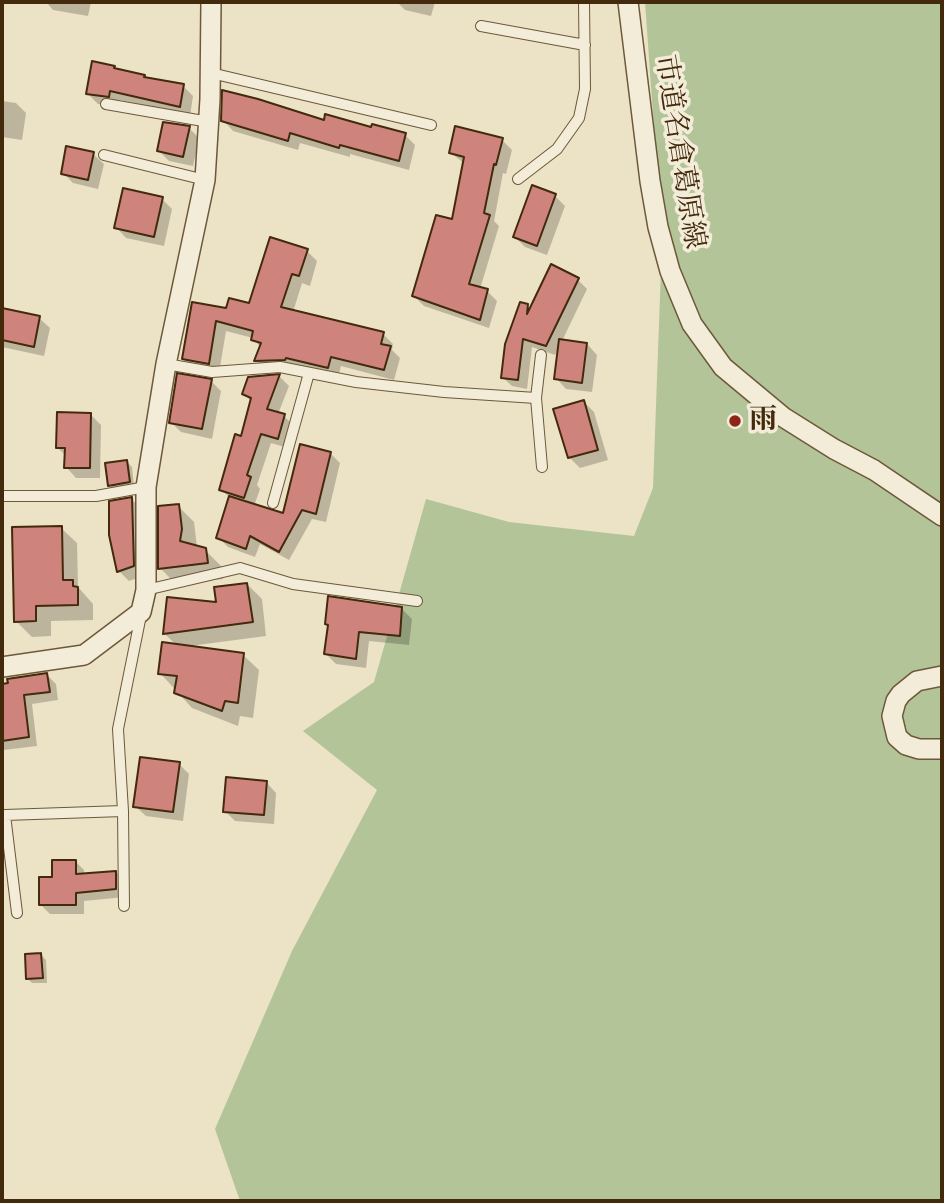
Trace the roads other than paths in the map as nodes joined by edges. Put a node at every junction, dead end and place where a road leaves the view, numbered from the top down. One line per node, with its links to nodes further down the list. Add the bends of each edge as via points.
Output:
1 (211, 2): 6 (street)
2 (584, 2): 5 (lane)
3 (628, 2): 21 (street, 市道名倉葛原線, via 658,227 692,324 723,367 783,417)
4 (481, 26): 5 (lane)
5 (584, 45): 11 (lane, via 585,89 579,118 557,149)
6 (211, 72): 8 (street); 9 (lane)
7 (106, 104): 8 (lane)
8 (209, 122): 12 (street)
9 (431, 125)
10 (104, 155): 12 (lane)
11 (518, 179)
12 (205, 180): 14 (street)
13 (541, 355): 16 (lane)
14 (166, 364): 15 (lane, via 212,372 280,367); 18 (street)
15 (309, 373): 16 (lane, via 444,392); 20 (lane)
16 (536, 398): 17 (lane)
17 (542, 467)
18 (146, 487): 19 (lane, via 96,496); 22 (street)
19 (2, 496)
20 (273, 503)
21 (942, 516)
22 (146, 590): 23 (lane, via 240,568 293,584); 24 (street)
23 (417, 601)
24 (141, 612): 25 (street, via 84,654); 28 (lane, via 118,729)
25 (2, 667)
26 (942, 676): 27 (street, via 917,681 896,701 892,716 897,737 906,745 919,750)
27 (942, 749)
28 (123, 811): 29 (lane); 30 (lane, via 5,815)
29 (124, 906)
30 (18, 913)

